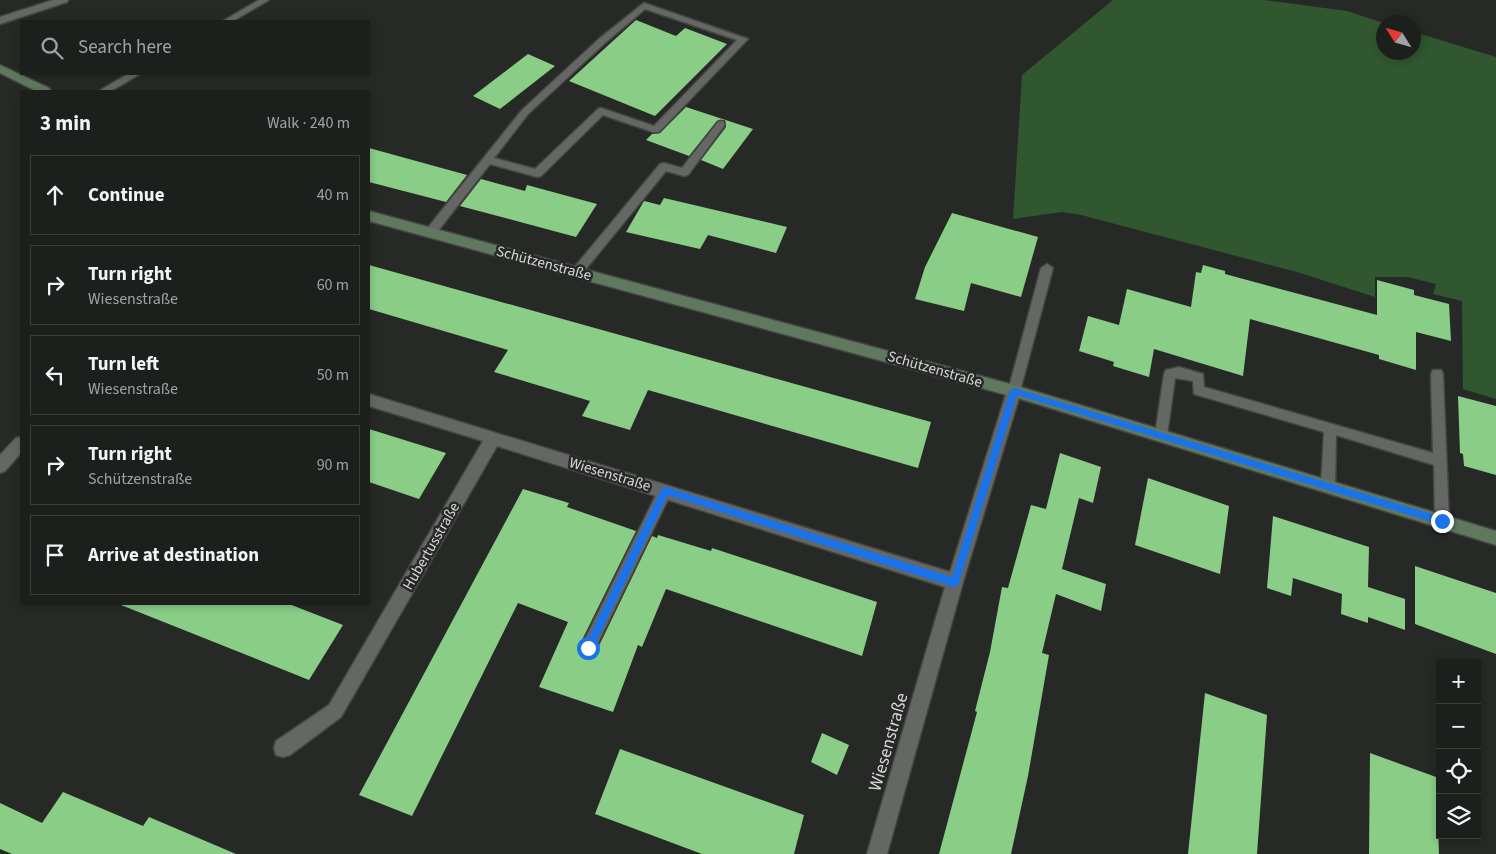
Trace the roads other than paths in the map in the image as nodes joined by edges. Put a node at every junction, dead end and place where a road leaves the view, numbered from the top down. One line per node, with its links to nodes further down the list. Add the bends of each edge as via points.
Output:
1 (64, 0): 4 (street)
2 (265, 0): 3 (lane)
3 (229, 20)
4 (0, 21)
5 (0, 69): 7 (main road)
6 (133, 75): 8 (lane)
7 (43, 90)
8 (106, 90)
9 (721, 124): 14 (lane, via 684,172 664,167)
10 (487, 160): 10 (lane, via 525,112 644,6 742,39 656,130 601,111 537,173); 12 (lane)
11 (370, 216): 12 (main road, Schützenstraße)
12 (430, 232): 14 (main road, Schützenstraße)
13 (1047, 268): 16 (lane)
14 (577, 272): 16 (main road, Schützenstraße)
15 (1437, 374): 22 (lane)
16 (1014, 391): 19 (main road, Schützenstraße); 28 (street, Wiesenstraße)
17 (370, 400): 20 (street)
18 (1330, 428): 19 (lane, via 1198,390 1199,378 1179,372 1170,374); 22 (lane); 24 (lane)
19 (1161, 435): 24 (main road, Schützenstraße)
20 (493, 438): 25 (street, Wiesenstraße); 30 (street, Hubertusstraße, via 335,711)
21 (20, 444): 23 (street)
22 (1440, 461): 26 (lane)
23 (0, 466)
24 (1328, 486): 26 (main road, Schützenstraße)
25 (666, 491): 28 (street, Wiesenstraße); 29 (lane)
26 (1442, 521): 27 (main road, Schützenstraße)
27 (1496, 538)
28 (954, 582): 31 (street, Wiesenstraße)
29 (588, 648)
30 (283, 748)
31 (877, 854)

